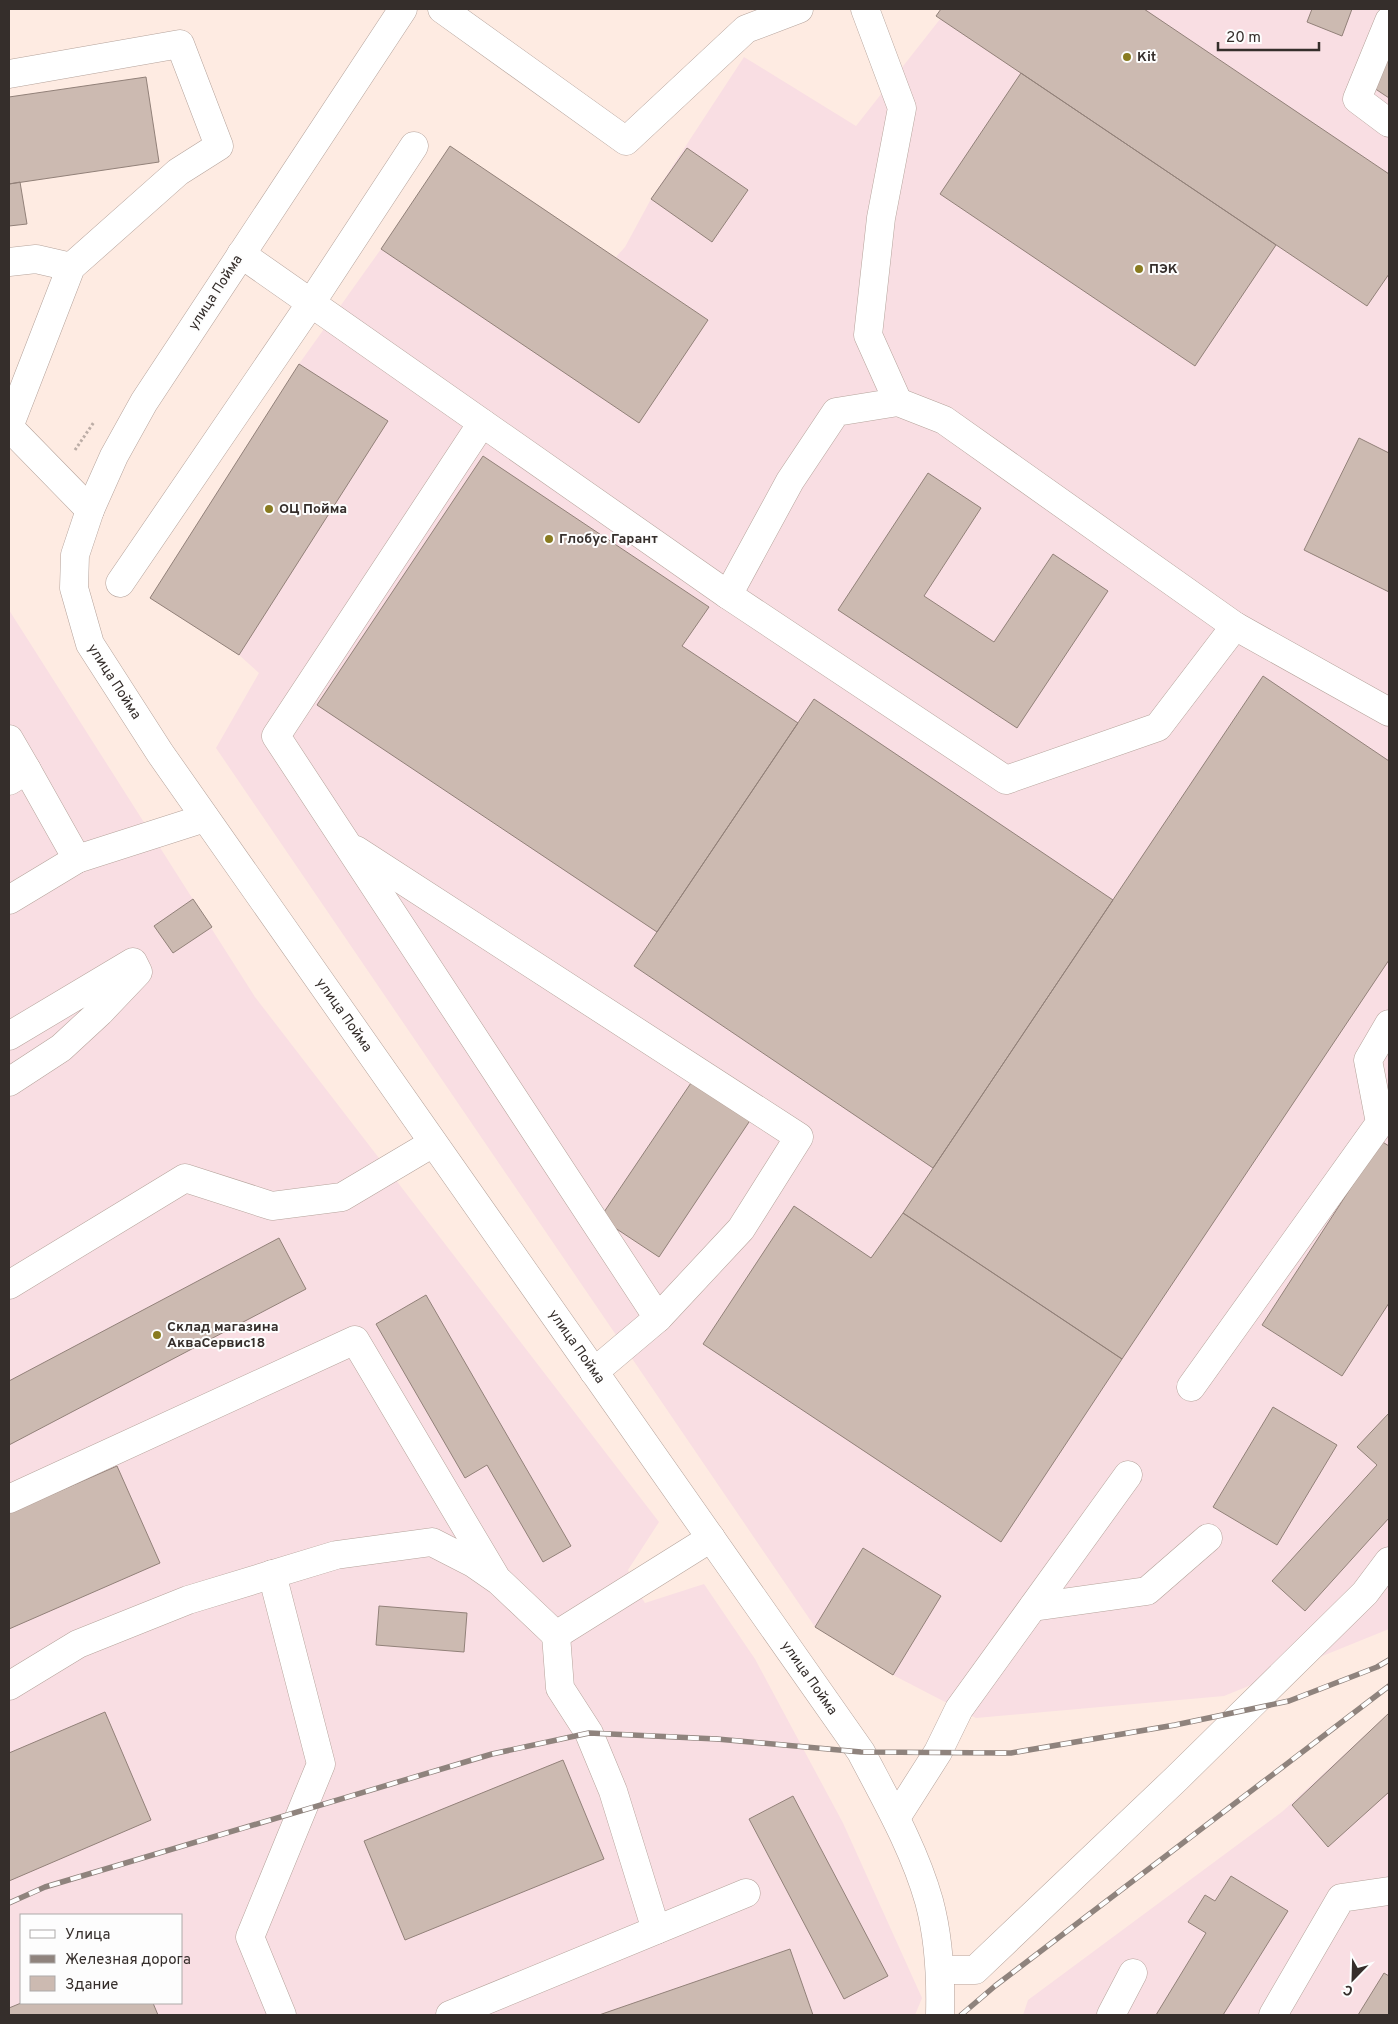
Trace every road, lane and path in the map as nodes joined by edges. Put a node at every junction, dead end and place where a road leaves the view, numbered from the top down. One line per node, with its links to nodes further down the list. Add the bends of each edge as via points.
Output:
1 (403, 9): 9 (street, улица Пойма)
2 (442, 9): 3 (street, via 626,141 746,29)
3 (799, 9)
4 (865, 9): 13 (street, via 902,108 881,218 868,335)
5 (1389, 21): 7 (street, via 1357,98)
6 (9, 74): 11 (street, via 180,44 219,146 178,172)
7 (1389, 123)
8 (414, 146): 12 (street)
9 (241, 254): 12 (street); 15 (street, улица Пойма, via 144,402 114,456)
10 (9, 262): 11 (street, via 36,259)
11 (70, 267): 15 (street, via 9,427)
12 (311, 303): 14 (street); 16 (street)
13 (898, 402): 17 (street, via 836,412 790,481); 18 (street, via 944,420)
14 (482, 423): 17 (street); 23 (street, via 276,736)
15 (90, 510): 22 (street, улица Пойма, via 75,555 74,588 90,644)
16 (120, 583)
17 (728, 595): 18 (street, via 1006,780 1158,728)
18 (1235, 626): 19 (street)
19 (1389, 712)
20 (9, 739): 21 (street)
21 (18, 776): 24 (street)
22 (205, 818): 24 (street); 29 (street, улица Пойма)
23 (346, 844): 31 (street); 31 (street, via 800,1137 741,1229)
24 (77, 859): 25 (street)
25 (9, 900)
26 (1389, 1024): 33 (street, via 1368,1060 1380,1123)
27 (9, 1036): 28 (street, via 133,962 138,972 100,1012 61,1048)
28 (9, 1082)
29 (433, 1143): 30 (street, via 342,1197 272,1206 185,1178); 32 (street, улица Пойма)
30 (9, 1284)
31 (658, 1318): 32 (street)
32 (594, 1372): 36 (street, улица Пойма)
33 (1191, 1387)
34 (1128, 1475): 41 (street)
35 (9, 1499): 40 (street, via 355,1340)
36 (711, 1538): 42 (street); 44 (street, улица Пойма, via 860,1752)
37 (1208, 1538): 41 (street, via 1147,1591)
38 (1389, 1561): 48 (street, via 1351,1607 975,1970)
39 (272, 1574): 40 (street, via 336,1555 432,1542); 43 (street, via 188,1600 78,1644); 50 (street, via 321,1764 250,1937)
40 (499, 1581): 42 (street)
41 (1033, 1607): 44 (street, via 959,1709 938,1752)
42 (556, 1635): 47 (street, via 560,1688 589,1733 613,1791)
43 (9, 1686)
44 (896, 1818): 48 (street, улица Пойма, via 929,1902)
45 (1389, 1891): 54 (street, via 1341,1898)
46 (746, 1893): 47 (street)
47 (656, 1930): 51 (street)
48 (941, 1970): 52 (street, улица Пойма)
49 (1133, 1973): 53 (street)
50 (282, 2015)
51 (450, 2015)
52 (940, 2015)
53 (1112, 2015)
54 (1273, 2015)

